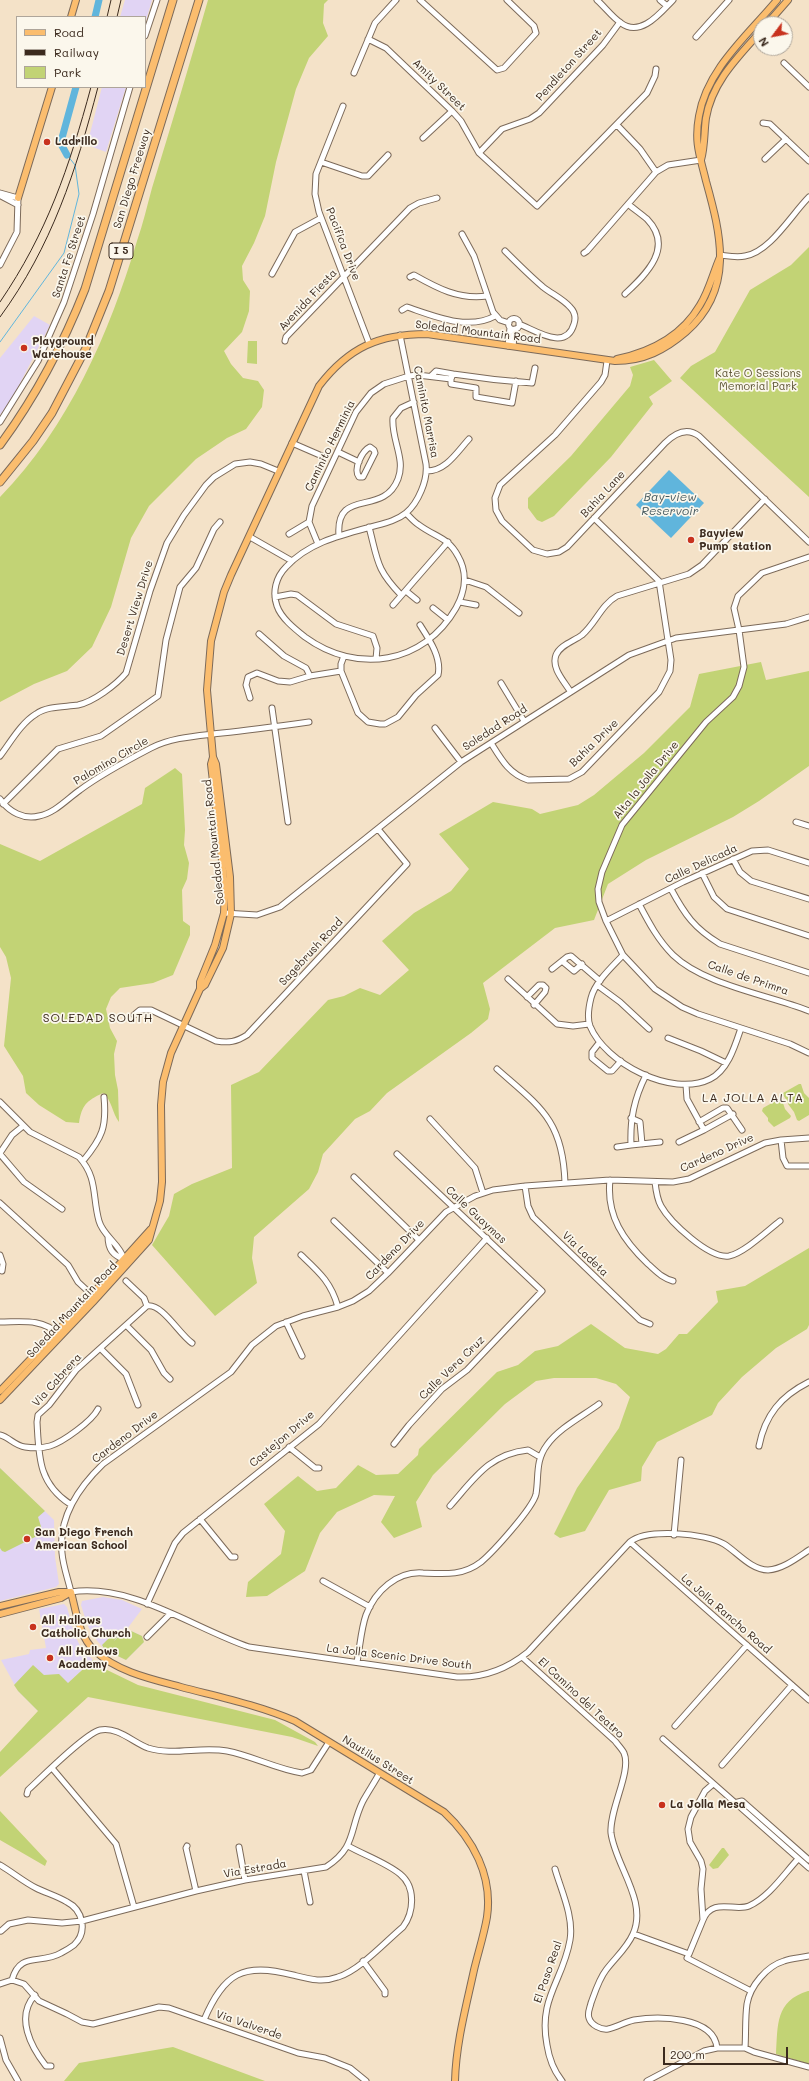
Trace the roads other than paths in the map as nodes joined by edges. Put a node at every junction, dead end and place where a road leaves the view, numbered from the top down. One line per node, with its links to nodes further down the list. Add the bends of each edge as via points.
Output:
1 (76, 0): 15 (main road)
2 (156, 0): 18 (street)
3 (173, 0): 74 (highway, San Diego Freeway / I 5, via 85,289 67,334 44,379)
4 (199, 0): 80 (highway, San Diego Freeway / I 5, via 109,291 89,341 52,413)
5 (396, 0): 20 (street, via 375,23)
6 (420, 0): 7 (street, via 497,70 504,68 536,33 534,26)
7 (507, 0)
8 (597, 0): 17 (street)
9 (660, 0): 14 (street)
10 (673, 0): 14 (street)
11 (729, 0): 19 (street)
12 (777, 0): 37 (main road, Soledad Mountain Road, via 723,63 709,84 701,104 697,129 696,145)
13 (788, 0): 16 (main road)
14 (667, 6): 17 (street, via 653,21 645,25 627,26)
15 (71, 16)
16 (774, 16)
17 (620, 22): 34 (street, Pendleton Street, via 603,45 539,113 502,129)
18 (146, 33)
19 (696, 37)
20 (368, 39): 24 (street); 29 (street, Amity Street, via 386,48)
21 (753, 41): 37 (main road, Soledad Mountain Road, via 716,87 706,118)
22 (784, 63): 25 (street)
23 (656, 69): 31 (street, via 656,76 647,93)
24 (354, 74)
25 (809, 87)
26 (52, 88): 43 (main road)
27 (130, 88): 71 (street, Santa Fe Street, via 64,302 38,361)
28 (343, 106): 39 (street, Pacifica Drive)
29 (452, 111): 32 (street); 34 (street, Amity Street, via 462,121)
30 (763, 123): 33 (street, via 770,124)
31 (617, 125): 34 (street, Amity Street, via 537,206); 40 (street, via 640,149)
32 (423, 138)
33 (786, 139): 36 (street); 38 (street)
34 (479, 153)
35 (388, 155): 39 (street, via 368,176)
36 (765, 159)
37 (701, 160): 40 (street, via 668,165); 51 (main road, Soledad Mountain Road, via 718,229)
38 (809, 161)
39 (321, 162): 47 (street, Pacifica Drive, via 315,182)
40 (656, 172): 45 (street)
41 (0, 195): 43 (street); 46 (street)
42 (809, 197): 51 (street, via 767,245 754,254 743,257)
43 (18, 198): 46 (street)
44 (437, 198): 54 (street, Avenida Fiesta, via 419,202 410,208)
45 (628, 204): 50 (street); 56 (street, via 648,220 654,230 658,252 648,272)
46 (18, 205): 52 (street, via 17,232)
47 (321, 218): 53 (street, via 295,232); 54 (street, Pacifica Drive)
48 (462, 234): 57 (street, via 474,256)
49 (505, 251): 60 (street, via 575,314 573,328 562,338 549,338)
50 (584, 253)
51 (720, 255): 65 (main road, via 700,306 682,327 651,349); 65 (main road, Soledad Mountain Road, via 719,274 713,292 688,330 654,354 627,361)
52 (0, 266)
53 (272, 274)
54 (344, 277): 62 (street, Avenida Fiesta); 63 (street, Pacifica Drive)
55 (410, 277): 57 (street, via 414,276 453,294 476,298)
56 (625, 294)
57 (487, 296): 59 (street)
58 (402, 310): 59 (street, via 407,307 439,318 473,323 486,321)
59 (495, 316): 60 (street)
60 (513, 326): 64 (street)
61 (400, 334): 63 (main road, Soledad Mountain Road); 64 (main road, Soledad Mountain Road, via 428,334); 67 (street, Caminito Marrisa)
62 (285, 341)
63 (369, 343): 73 (main road, Soledad Mountain Road, via 334,366 322,381)
64 (510, 346): 65 (main road, Soledad Mountain Road)
65 (607, 361): 83 (street, Bahia Lane, via 601,382 555,435 500,485 495,498 496,510 502,521 540,553 559,552)
66 (536, 368): 69 (street, via 532,383)
67 (409, 376): 68 (street, Caminito Herminia, via 431,376 436,371); 70 (street, Caminito Marrisa); 75 (street, Caminito Herminia, via 384,384 366,398 356,412)
68 (452, 376): 69 (street); 69 (street, via 451,384 476,388 476,397 512,403)
69 (516, 382)
70 (414, 402): 79 (street, Caminito Marrisa); 88 (street, via 401,408 394,418 401,461 396,484 376,500 343,511 338,518)
71 (0, 422)
72 (470, 439): 79 (street, via 446,465 436,471)
73 (292, 443): 76 (street); 78 (main road, Soledad Mountain Road)
74 (0, 444)
75 (338, 452): 77 (street); 85 (street, Caminito Herminia, via 312,506)
76 (322, 456)
77 (359, 462): 77 (street, via 357,474 362,477 375,453 374,450 367,448)
78 (278, 471): 89 (main road, Soledad Mountain Road); 127 (street, Desert View Drive, via 256,463 235,464 206,485 184,515 165,548 123,676 110,688 80,704 36,713)
79 (427, 471): 82 (street, Caminito Marrisa, via 420,493)
80 (0, 482)
81 (765, 499): 83 (street, Bahia Lane, via 699,436 686,431 670,438); 91 (street); 96 (street, via 702,565 689,574)
82 (406, 513): 86 (street); 90 (street, via 419,525)
83 (594, 518): 96 (street, via 656,577)
84 (220, 522): 130 (street, via 193,572 180,587 166,640 158,696 101,736 58,749)
85 (309, 522): 87 (street); 92 (street)
86 (369, 527): 88 (street); 98 (street, via 378,566)
87 (289, 534)
88 (339, 536): 92 (street)
89 (250, 537): 94 (street); 125 (main road, Soledad Mountain Road, via 224,592 211,641 207,690)
90 (448, 542): 95 (street, via 461,562); 97 (street)
91 (809, 542)
92 (318, 544): 94 (street)
93 (809, 557): 109 (street, Alta la Jolla Drive, via 762,573 738,596 734,608)
94 (292, 561): 99 (street, via 278,578)
95 (465, 580): 101 (street); 105 (street, via 486,587)
96 (659, 584): 112 (street, Bahia Drive); 118 (street, via 610,600 582,635 560,649 556,655 556,667)
97 (406, 591): 98 (street); 100 (street)
98 (401, 595): 103 (street)
99 (275, 597): 113 (street, via 282,615 298,631 319,646); 114 (street, via 297,595 336,624 373,636 377,648)
100 (417, 600)
101 (460, 602): 102 (street); 107 (street)
102 (476, 605)
103 (393, 606)
104 (433, 608): 107 (street)
105 (519, 613)
106 (809, 617): 109 (street, Soledad Road, via 786,624)
107 (448, 620): 111 (street)
108 (420, 625): 111 (street)
109 (739, 630): 112 (street, Soledad Road); 142 (street, Alta la Jolla Drive, via 744,668 733,697 706,722 622,825 600,877 599,902)
110 (259, 634): 116 (street, via 284,656 306,668)
111 (430, 640): 114 (street, via 404,654); 115 (street, via 438,662 438,675 416,695 398,717 385,724 368,722 358,714)
112 (669, 640): 118 (street, Soledad Road, via 629,655); 126 (street, Bahia Drive, via 670,671 659,692 582,772 569,779 522,778 507,767)
113 (344, 656): 114 (street); 115 (street)
114 (376, 659)
115 (341, 671): 116 (street)
116 (310, 676): 119 (street, via 290,682 253,674 246,681)
117 (501, 683): 121 (street)
118 (570, 691): 121 (street, Soledad Road)
119 (250, 698)
120 (272, 708): 123 (street)
121 (524, 720): 126 (street, Soledad Road)
122 (310, 722): 123 (street, Palomino Circle)
123 (275, 727): 125 (street, Palomino Circle); 131 (street)
124 (435, 728): 128 (street)
125 (211, 735): 130 (street, Palomino Circle, via 167,742 151,748 41,816 23,816 14,813); 141 (main road, Soledad Mountain Road, via 230,877)
126 (491, 743): 128 (street, Soledad Road)
127 (0, 756)
128 (461, 762): 134 (street, Soledad Road)
129 (0, 799): 130 (street)
130 (3, 804)
131 (288, 822)
132 (796, 822): 133 (street)
133 (809, 826)
134 (378, 829): 141 (street, Soledad Road, via 280,907 257,915); 156 (street, Sagebrush Road, via 407,864 247,1035 238,1041 228,1043 216,1041)
135 (733, 859): 136 (street, Calle Delicada, via 752,851 764,850); 137 (street, Calle Delicada); 139 (street, via 740,872 751,881)
136 (809, 863)
137 (702, 873): 138 (street, Calle Delicada); 143 (street, via 714,897 727,909)
138 (671, 888): 140 (street, Calle Delicada); 148 (street, via 684,914 707,936 720,944)
139 (809, 899)
140 (639, 904): 142 (street, Calle Delicada); 153 (street, Calle de Primra, via 659,940 686,965 712,978)
141 (227, 913): 156 (main road, Soledad Mountain Road, via 222,948)
142 (606, 921): 144 (street, Alta la Jolla Drive)
143 (809, 936)
144 (623, 955): 150 (street); 157 (street, Alta la Jolla Drive, via 643,978 668,998 698,1014)
145 (562, 961): 146 (street, via 571,956); 146 (street, via 574,971); 147 (street)
146 (582, 964): 150 (street)
147 (552, 969)
148 (809, 973)
149 (508, 979): 151 (street)
150 (599, 983): 155 (street, via 592,993 590,1002); 158 (street)
151 (527, 997): 152 (street); 152 (street, via 539,984 546,988)
152 (534, 1004): 155 (street, via 557,1024)
153 (809, 1011)
154 (134, 1016): 156 (street, via 140,1010 150,1010)
155 (590, 1024): 160 (street)
156 (183, 1025): 202 (main road, Soledad Mountain Road, via 171,1053 163,1082 160,1201 151,1229)
157 (741, 1028): 161 (street, Alta la Jolla Drive); 163 (street)
158 (650, 1029)
159 (668, 1038): 163 (street)
160 (600, 1043): 162 (street); 162 (street, via 592,1052 592,1058 608,1071 612,1071)
161 (809, 1053)
162 (621, 1061): 165 (street)
163 (726, 1063): 166 (street, via 710,1079)
164 (497, 1069): 190 (street, via 540,1106 552,1122 562,1151)
165 (646, 1075): 166 (street); 170 (street, via 637,1092)
166 (686, 1085): 172 (street, via 687,1099)
167 (104, 1097): 185 (street, via 106,1115 103,1131 97,1144)
168 (0, 1102): 173 (street)
169 (733, 1114): 172 (street, via 727,1108 723,1108); 174 (street); 175 (street)
170 (631, 1118): 180 (street, via 640,1122); 181 (street)
171 (430, 1119): 192 (street, via 475,1168)
172 (699, 1122): 174 (street)
173 (23, 1126): 183 (street, via 12,1135); 185 (street, via 79,1156)
174 (704, 1130): 179 (street)
175 (742, 1130)
176 (809, 1138): 177 (street, Cardeno Drive)
177 (781, 1140): 186 (street, via 783,1158 787,1166); 189 (street, Cardeno Drive, via 765,1143 689,1179 669,1183)
178 (660, 1142): 180 (street)
179 (679, 1142)
180 (642, 1144): 181 (street)
181 (632, 1145): 182 (street)
182 (617, 1147)
183 (0, 1151): 195 (street, via 24,1182)
184 (397, 1154): 194 (street, Calle Guaymas)
185 (83, 1161): 202 (street, via 93,1179 99,1221 108,1236 110,1251)
186 (809, 1166)
187 (354, 1177): 199 (street)
188 (610, 1180): 189 (street, Cardeno Drive); 190 (street, Cardeno Drive); 206 (street, via 610,1198 620,1233 664,1279)
189 (655, 1182): 197 (street, via 657,1198 665,1212 702,1247 721,1256 734,1254)
190 (565, 1183): 191 (street, Cardeno Drive)
191 (525, 1186): 192 (street, Cardeno Drive); 213 (street, Via Ladeta, via 528,1206 537,1222 640,1320)
192 (483, 1193): 194 (street, Cardeno Drive)
193 (0, 1203): 208 (street, via 68,1265 78,1282)
194 (453, 1207): 198 (street, Calle Guaymas); 199 (street, Cardeno Drive)
195 (62, 1210)
196 (334, 1221): 204 (street)
197 (780, 1221)
198 (487, 1238): 207 (street, Calle Guaymas); 230 (street, Castejon Drive, via 318,1424)
199 (419, 1240): 204 (street, Cardeno Drive)
200 (0, 1255): 203 (street, via 4,1264)
201 (300, 1255): 210 (street, via 324,1276 332,1287)
202 (127, 1261): 208 (main road, Soledad Mountain Road); 215 (main road, Soledad Mountain Road)
203 (2, 1271)
204 (388, 1273): 210 (street, Cardeno Drive, via 369,1291)
205 (126, 1281): 209 (street, via 144,1298)
206 (674, 1281)
207 (542, 1291): 227 (street, Calle Vera Cruz, via 467,1370 442,1389)
208 (92, 1294): 215 (main road, Soledad Mountain Road)
209 (147, 1306): 214 (street, Via Cabrera); 216 (street, via 158,1308)
210 (338, 1307): 212 (street, Cardeno Drive)
211 (0, 1322): 215 (street, via 39,1322)
212 (286, 1322): 218 (street); 234 (street, Cardeno Drive, via 276,1326 252,1345 231,1372 103,1464)
213 (650, 1324)
214 (127, 1326): 217 (street, Via Cabrera); 219 (street, via 151,1350)
215 (58, 1334): 221 (main road, Soledad Mountain Road); 222 (main road, Soledad Mountain Road)
216 (192, 1343)
217 (101, 1349): 224 (street, via 126,1374); 229 (street, Via Cabrera, via 76,1370 38,1415)
218 (302, 1356)
219 (170, 1379)
220 (809, 1382): 228 (street, via 798,1387 775,1408 765,1423)
221 (0, 1391)
222 (0, 1400)
223 (599, 1404): 231 (street, via 557,1434)
224 (138, 1405)
225 (98, 1409): 229 (street, via 95,1416 58,1443)
226 (0, 1434): 229 (street, via 17,1445)
227 (394, 1444)
228 (759, 1446)
229 (38, 1447): 234 (street, Via Cabrera, via 44,1477 54,1491)
230 (289, 1447): 233 (street, via 315,1468); 236 (street, Castejon Drive)
231 (540, 1456): 235 (street, via 528,1450 500,1457 480,1472); 245 (street, via 536,1494 530,1509 481,1562 460,1573 402,1574 387,1584)
232 (681, 1460): 237 (street)
233 (319, 1468)
234 (70, 1504): 242 (street, Cardeno Drive, via 61,1538)
235 (450, 1506)
236 (200, 1519): 240 (street, via 231,1557); 243 (street, Castejon Drive, via 182,1533 175,1543)
237 (674, 1535): 238 (street, La Jolla Scenic Drive South, via 644,1535); 239 (street, La Jolla Scenic Drive South, via 708,1537 724,1544 761,1569 768,1570 781,1566)
238 (630, 1542): 249 (street, La Jolla Rancho Road); 250 (street, La Jolla Scenic Drive South)
239 (809, 1550)
240 (235, 1557)
241 (323, 1581): 245 (street)
242 (71, 1592): 243 (street, La Jolla Scenic Drive South, via 112,1592); 244 (main road, La Jolla Scenic Drive South); 246 (main road, La Jolla Scenic Drive South, via 61,1598); 256 (main road, Nautilus Street, via 79,1624 86,1639 94,1650 116,1665 149,1679 270,1710 295,1721)
243 (147, 1604): 247 (street, La Jolla Scenic Drive South)
244 (0, 1606)
245 (370, 1607): 251 (street, via 366,1615)
246 (0, 1614)
247 (170, 1614): 248 (street); 251 (street, La Jolla Scenic Drive South, via 249,1647)
248 (147, 1637)
249 (747, 1645): 252 (street, La Jolla Rancho Road); 254 (street)
250 (522, 1657): 251 (street, La Jolla Scenic Drive South, via 500,1670 473,1678); 279 (street, El Camino del Teatro, via 615,1741 624,1753 626,1768 611,1830 616,1852 634,1894)
251 (357, 1662)
252 (792, 1685): 253 (street, La Jolla Rancho Road); 257 (street)
253 (809, 1700)
254 (675, 1726)
255 (663, 1739): 260 (street)
256 (329, 1742): 258 (street, via 311,1770 302,1773 225,1751 169,1751 148,1748 119,1733 102,1729 89,1736); 259 (main road, Nautilus Street)
257 (722, 1765)
258 (52, 1768): 261 (street, via 28,1790); 275 (street, via 116,1844)
259 (379, 1774): 264 (street, Via Estrada, via 363,1801); 296 (main road, Nautilus Street, via 444,1812 456,1823 482,1865 487,1891 487,1916 462,2022)
260 (713, 1784): 262 (street); 276 (street, via 705,1791 688,1828 690,1842 703,1869)
261 (27, 1794)
262 (734, 1803): 266 (street); 267 (street, via 742,1801)
263 (187, 1846): 273 (street)
264 (348, 1846): 271 (street, Via Estrada, via 336,1861 326,1867); 282 (street, via 399,1873 408,1883 412,1896 407,1922)
265 (239, 1848): 272 (street)
266 (798, 1859): 269 (street); 276 (street, via 762,1897 749,1906 726,1905 712,1909)
267 (809, 1860)
268 (0, 1865): 277 (street, via 35,1888 68,1902 78,1911)
269 (809, 1868)
270 (555, 1869): 297 (street, El Paso Real, via 571,1930 568,1947 546,2005 544,2020 553,2068)
271 (304, 1871): 272 (street, Via Estrada); 274 (street)
272 (245, 1880): 273 (street, Via Estrada)
273 (196, 1891): 275 (street, Via Estrada)
274 (310, 1902)
275 (134, 1908): 277 (street, Via Estrada)
276 (703, 1920): 280 (street)
277 (82, 1921): 278 (street, Via Estrada, via 62,1923 28,1920 9,1924); 283 (street, via 82,1933 74,1945 59,1955 27,1960 14,1970)
278 (1, 1931)
279 (634, 1934): 280 (street); 290 (street, El Camino del Teatro, via 605,1971 595,1991 588,2013 590,2022 596,2027 607,2029 634,2020 684,2020 713,2034)
280 (689, 1954): 285 (street, via 687,1958)
281 (809, 1956): 285 (street, via 785,1960 778,1964 758,1980)
282 (363, 1961): 286 (street); 288 (street, via 339,1977 328,1980 315,1980 264,1968 244,1972 225,1984 218,1992)
283 (12, 1980): 284 (street); 287 (street, Via Valverde, via 24,1984)
284 (0, 1984)
285 (751, 1991): 291 (street, via 747,2004)
286 (385, 1994)
287 (35, 1995): 288 (street, Via Valverde, via 39,2002 82,2022 93,2024 159,2008 169,2008); 292 (street, via 29,2001 26,2011 28,2032 38,2056 46,2066)
288 (204, 2020): 295 (street, Via Valverde, via 298,2054 325,2058 354,2070)
289 (0, 2038): 294 (street, via 6,2060)
290 (717, 2048): 291 (street); 298 (street, via 704,2051)
291 (745, 2048): 293 (street)
292 (51, 2066)
293 (809, 2067)
294 (18, 2081)
295 (366, 2081)
296 (455, 2081)
297 (562, 2081)
298 (647, 2081)

